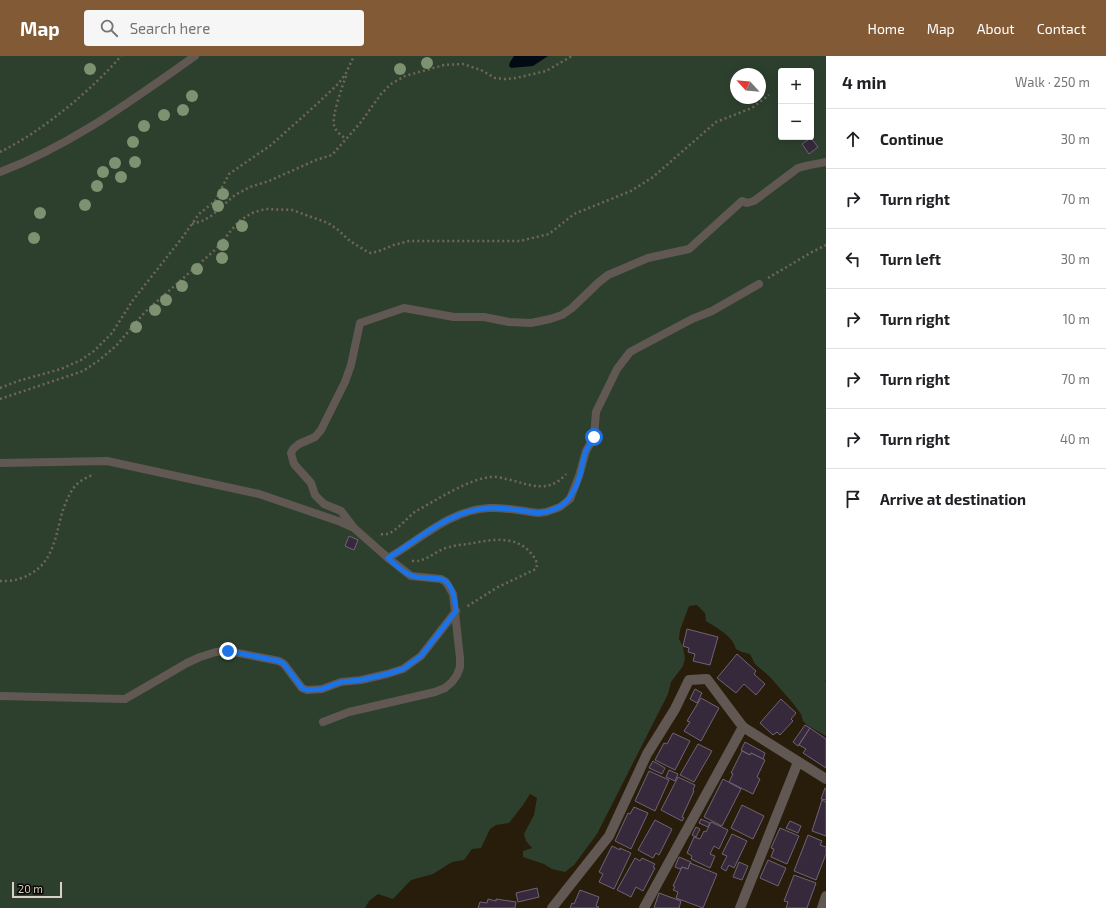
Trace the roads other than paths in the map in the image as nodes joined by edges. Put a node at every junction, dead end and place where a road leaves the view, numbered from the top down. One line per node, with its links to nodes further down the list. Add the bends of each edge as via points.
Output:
1 (194, 56): 3 (lane, via 112,114 64,143)
2 (826, 162): 6 (lane, via 798,168 754,201 742,201 689,249 648,258 608,275 562,315 531,323 484,317 454,317 404,308 360,323 345,382 321,430 315,437 299,444 291,453 294,464 311,483 315,495 324,504 341,511)
3 (0, 172)
4 (759, 284): 7 (lane, via 630,352 617,370 596,412 594,437 586,451 570,499 560,507 538,513 488,508 469,512 440,524)
5 (0, 463): 6 (lane, via 118,463 259,494)
6 (354, 528): 7 (lane)
7 (388, 558): 8 (lane, via 411,576 441,579 446,582 453,594)
8 (456, 613): 9 (lane, via 421,656 403,669 361,680 341,682 322,689 302,688 279,661 228,651 216,652 187,663 125,699); 10 (lane, via 460,667 457,675 445,688 349,712)
9 (0, 696)
10 (323, 722)
11 (743, 727): 12 (street); 15 (street, via 707,679 689,680 675,709 647,754 610,836); 16 (street)
12 (798, 762): 13 (street); 17 (street)
13 (826, 779)
14 (826, 896): 18 (street)
15 (552, 908)
16 (644, 908)
17 (740, 908)
18 (822, 908)

